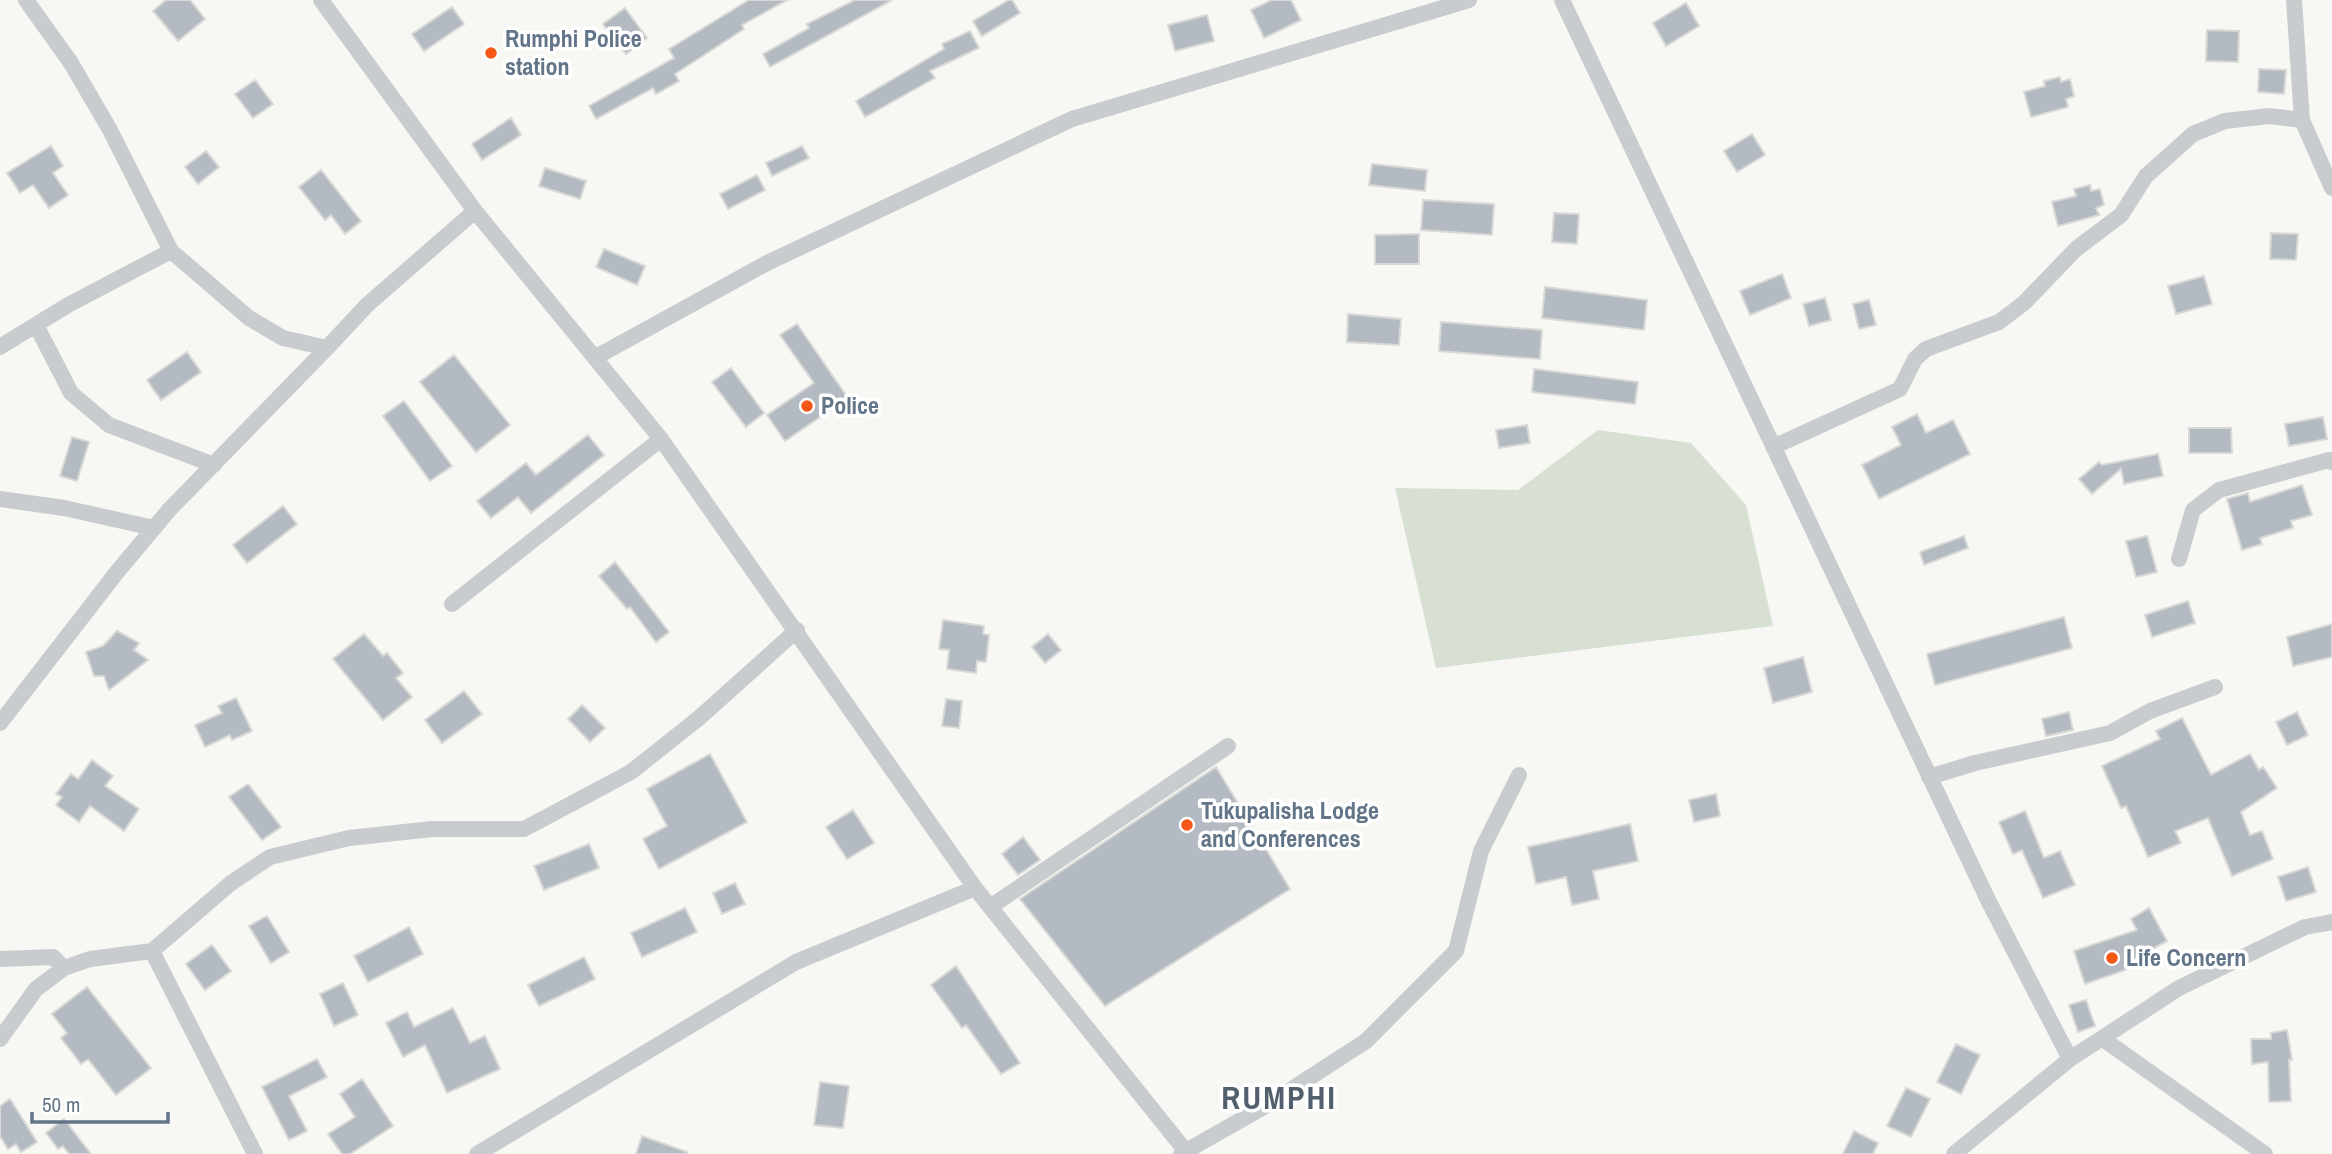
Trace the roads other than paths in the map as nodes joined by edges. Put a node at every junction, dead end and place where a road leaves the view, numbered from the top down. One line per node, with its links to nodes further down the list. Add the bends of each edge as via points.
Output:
1 (26, 0): 9 (street, via 71,63 110,130)
2 (321, 0): 8 (street)
3 (1469, 0): 13 (street, via 1072,119 767,263)
4 (1562, 0): 15 (street)
5 (2294, 0): 6 (street)
6 (2302, 120): 7 (street); 15 (street, via 2247,118 2211,125 2193,134 2147,176 2121,215 2076,248 2024,303 1999,322 1926,349 1899,388)
7 (2332, 188)
8 (475, 211): 12 (street, via 415,261); 13 (street)
9 (171, 251): 10 (street); 12 (street, via 249,318 283,338)
10 (36, 325): 11 (street); 17 (street, via 71,393 108,425)
11 (0, 346)
12 (327, 348): 17 (street)
13 (596, 357): 14 (street)
14 (661, 439): 21 (street); 22 (street)
15 (1773, 447): 27 (street)
16 (2332, 462): 20 (street, via 2219,490 2193,510)
17 (214, 465): 19 (street)
18 (0, 499): 19 (street)
19 (154, 528): 24 (street)
20 (2179, 559)
21 (453, 604)
22 (797, 630): 28 (street); 31 (street, via 631,772 581,801 524,829 432,829 349,838 270,857 231,883)
23 (2215, 687): 27 (street, via 2150,711 2110,733)
24 (0, 723)
25 (1228, 746): 29 (street)
26 (1520, 775): 37 (street, via 1481,851 1456,951 1366,1041)
27 (1929, 777): 36 (street)
28 (975, 888): 29 (street); 39 (street, via 796,962)
29 (990, 907): 37 (street)
30 (2332, 922): 35 (street, via 2305,927 2179,988)
31 (152, 951): 33 (street, via 90,959); 38 (street)
32 (0, 959): 33 (street, via 53,957)
33 (64, 968): 34 (street, via 36,989)
34 (0, 1039)
35 (2103, 1039): 36 (street); 41 (street)
36 (2070, 1059): 40 (street)
37 (1185, 1153)
38 (255, 1154)
39 (477, 1154)
40 (1954, 1154)
41 (2265, 1154)

